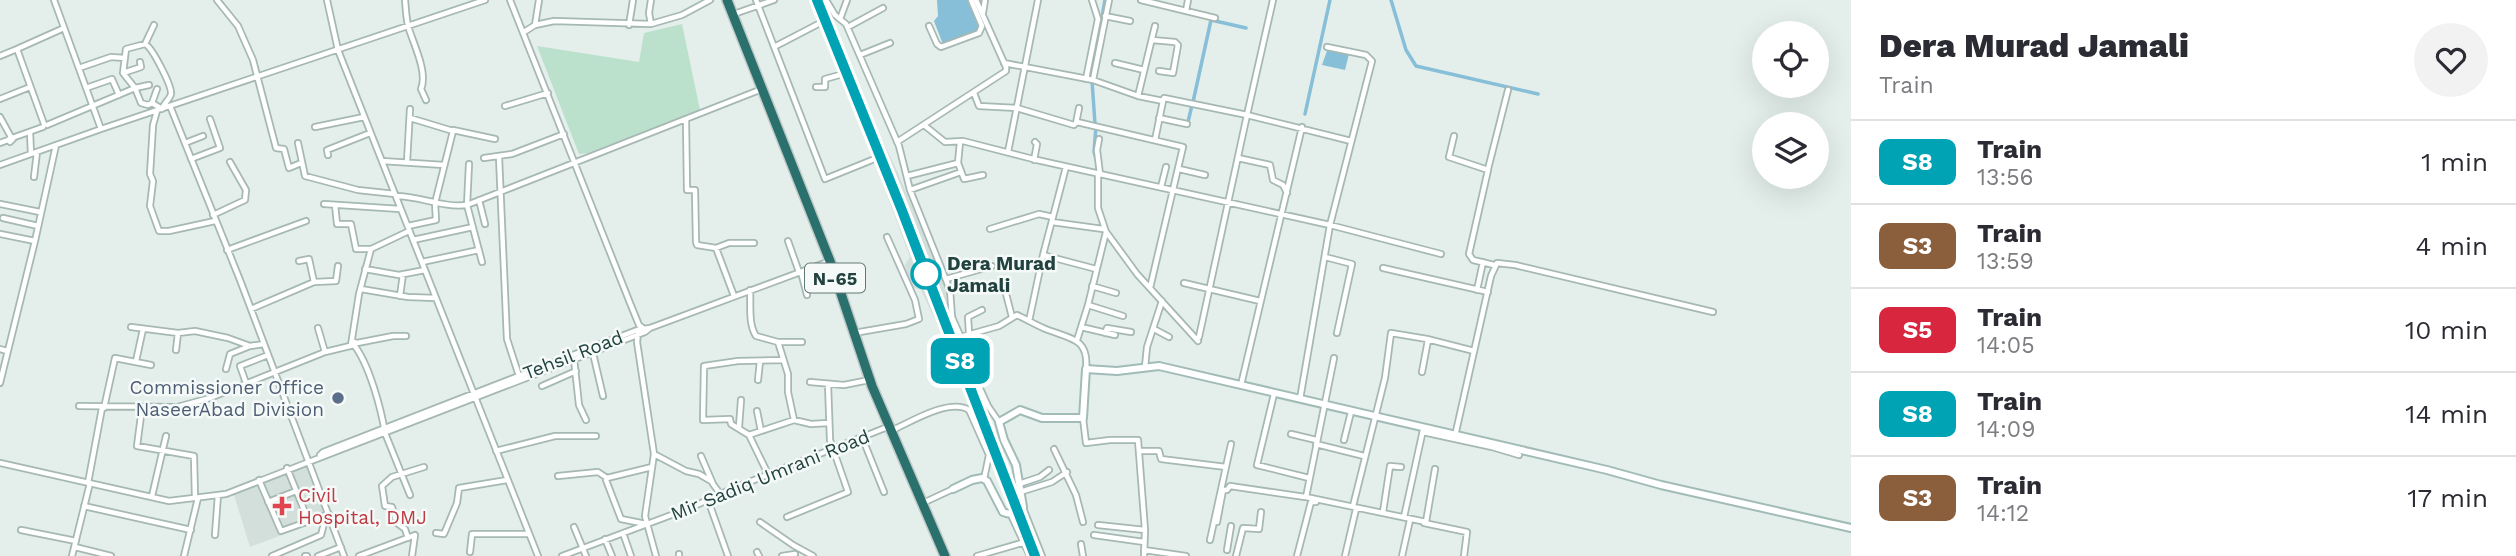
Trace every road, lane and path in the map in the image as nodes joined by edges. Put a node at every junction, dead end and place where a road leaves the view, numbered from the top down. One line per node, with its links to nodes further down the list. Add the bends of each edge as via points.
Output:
1 (54, 0): 43 (street)
2 (217, 0): 63 (street, via 238,26)
3 (327, 0): 51 (street)
4 (405, 0): 39 (street)
5 (485, 0): 39 (street)
6 (510, 0): 44 (street)
7 (539, 0): 37 (street)
8 (632, 0): 38 (street)
9 (651, 0): 35 (street)
10 (710, 0): 35 (street)
11 (727, 0): 28 (highway, N-65)
12 (756, 0): 25 (street)
13 (774, 0): 25 (street)
14 (816, 0): 33 (street)
15 (826, 0): 32 (street)
16 (847, 0): 32 (street)
17 (973, 0): 29 (street); 40 (street, via 982,26 979,33 940,47)
18 (985, 0): 29 (street)
19 (1038, 0): 58 (street)
20 (1092, 0): 64 (street, via 1098,19)
21 (1109, 0): 30 (street)
22 (1142, 0): 27 (street)
23 (1188, 0): 27 (street)
24 (1273, 0): 89 (street)
25 (758, 6): 28 (street); 48 (street)
26 (883, 8): 42 (street)
27 (1186, 11): 31 (street)
28 (733, 14): 72 (highway, N-65)
29 (983, 16): 56 (street)
30 (1105, 16): 34 (street); 65 (street)
31 (1215, 18)
32 (840, 19): 42 (street)
33 (824, 21): 48 (street); 68 (street, via 843,74)
34 (1130, 21)
35 (651, 24): 38 (street)
36 (154, 25): 47 (street)
37 (535, 25): 38 (street, via 554,21); 44 (street)
38 (629, 25)
39 (408, 26): 51 (street); 79 (street, via 420,56)
40 (929, 26)
41 (1155, 26): 45 (street)
42 (848, 27): 52 (street)
43 (64, 28): 50 (street); 59 (street)
44 (524, 32): 74 (street)
45 (1152, 40): 60 (street); 61 (street, via 1178,45 1173,73)
46 (890, 43): 52 (street)
47 (145, 44): 54 (street, via 128,47); 87 (street, via 156,55 171,89)
48 (774, 47): 128 (street, via 825,179)
49 (1327, 47): 113 (street, via 1370,56 1373,61)
50 (17, 50): 53 (street); 67 (street)
51 (338, 50): 63 (street); 90 (street)
52 (860, 55): 114 (street)
53 (0, 56)
54 (125, 58): 59 (street, via 111,57); 62 (street)
55 (141, 62): 62 (street, via 141,67)
56 (1004, 62): 58 (street); 75 (street, via 1006,71)
57 (1115, 63): 60 (street)
58 (1026, 66): 64 (street); 85 (street)
59 (79, 68): 69 (street)
60 (1144, 70): 77 (street)
61 (1158, 71)
62 (123, 73): 70 (street)
63 (257, 77): 82 (street); 133 (street, via 276,148 284,149 289,168)
64 (1086, 79): 65 (street)
65 (1093, 80): 77 (street)
66 (149, 85): 70 (street)
67 (30, 87): 78 (street); 98 (street)
68 (816, 87)
69 (86, 88): 76 (street, via 113,79); 84 (street)
70 (135, 88): 76 (street); 81 (street, via 141,103)
71 (157, 89): 81 (street)
72 (763, 89): 95 (street); 190 (highway, N-65)
73 (1508, 90): 142 (street)
74 (548, 93): 83 (street); 106 (street)
75 (974, 93): 85 (street, via 979,106); 99 (street)
76 (118, 95): 84 (street)
77 (1138, 96): 80 (street)
78 (0, 99)
79 (426, 100)
80 (1163, 100): 89 (street); 92 (street)
81 (152, 103): 87 (street)
82 (170, 106): 87 (street); 118 (street)
83 (505, 106)
84 (93, 107): 98 (street); 102 (street)
85 (1017, 108): 96 (street, via 1074,125); 121 (street)
86 (1079, 108): 96 (street)
87 (160, 109): 102 (street); 166 (street, via 153,125 150,174 155,224 159,231 169,231)
88 (410, 109): 91 (street)
89 (1247, 115): 101 (street); 126 (street)
90 (364, 117): 100 (street); 105 (street)
91 (410, 118): 103 (street); 132 (street)
92 (1159, 118): 97 (street); 112 (street)
93 (0, 119): 109 (street)
94 (210, 119): 127 (street, via 220,148)
95 (686, 120): 134 (street); 182 (street, via 687,190 695,190 696,242)
96 (1077, 122): 112 (street)
97 (1187, 124)
98 (45, 125): 104 (street)
99 (924, 125): 114 (street); 115 (street, via 945,142)
100 (314, 127)
101 (1302, 127): 113 (street); 153 (street)
102 (101, 129): 119 (street)
103 (453, 129): 110 (street); 137 (street)
104 (30, 132): 109 (street); 122 (street)
105 (371, 133): 123 (street, via 327,150); 130 (street)
106 (564, 134): 124 (street); 134 (street)
107 (203, 136): 118 (street)
108 (1454, 136): 142 (street, via 1449,157)
109 (10, 138): 117 (street)
110 (495, 139)
111 (1098, 139): 144 (street)
112 (1155, 140): 141 (street, via 1184,146)
113 (1351, 141): 170 (street)
114 (897, 142): 147 (street)
115 (960, 142): 121 (street); 135 (street)
116 (1035, 142): 129 (street)
117 (0, 143)
118 (185, 143): 127 (street)
119 (56, 144): 122 (street); 163 (street)
120 (298, 144): 133 (street)
121 (1008, 152): 129 (street)
122 (34, 153): 138 (street); 148 (street)
123 (328, 155)
124 (499, 157): 125 (street); 152 (street)
125 (484, 158)
126 (1238, 158): 153 (street, via 1270,165 1273,180 1283,185); 156 (street)
127 (191, 159): 166 (street)
128 (872, 160)
129 (1034, 160): 139 (street)
130 (382, 161): 132 (street); 154 (street)
131 (230, 162): 166 (street, via 246,190 245,200)
132 (407, 162): 137 (street)
133 (301, 163): 154 (street, via 305,176)
134 (575, 163): 152 (street); 233 (street)
135 (958, 163): 143 (street); 147 (street)
136 (469, 164): 161 (street)
137 (444, 165): 157 (street)
138 (0, 166)
139 (1066, 167): 144 (street); 167 (street)
140 (1166, 167): 149 (street)
141 (1179, 169): 146 (street); 151 (street)
142 (1488, 170): 193 (street, via 1469,252 1471,258)
143 (961, 172): 145 (street, via 964,180); 150 (street)
144 (1099, 174): 149 (street); 175 (street, via 1098,208)
145 (983, 175)
146 (1205, 175)
147 (907, 176): 150 (street)
148 (34, 177)
149 (1161, 187): 151 (street)
150 (910, 190): 203 (street)
151 (1174, 191): 156 (street); 207 (street)
152 (502, 192): 155 (street); 270 (street, via 507,339)
153 (1287, 194): 164 (street)
154 (395, 195): 157 (street); 162 (street)
155 (479, 200): 161 (street); 169 (street)
156 (1228, 202): 164 (street); 209 (street)
157 (435, 203): 161 (street); 173 (street, via 436,220)
158 (0, 204): 163 (street)
159 (324, 204): 160 (street)
160 (335, 205): 162 (street); 183 (street, via 337,224 351,224 356,249)
161 (467, 205): 172 (street)
162 (401, 209): 173 (street)
163 (40, 212): 171 (street)
164 (1282, 215): 170 (street); 220 (street)
165 (3, 218): 171 (street)
166 (214, 218): 184 (street)
167 (1052, 220): 174 (street, via 1039,214); 175 (street); 187 (street)
168 (306, 221): 184 (street)
169 (485, 224)
170 (1330, 225): 186 (street); 188 (street)
171 (38, 226): 180 (street)
172 (473, 227): 178 (street); 185 (street)
173 (409, 229): 178 (street); 183 (street)
174 (990, 229)
175 (1105, 231): 199 (street); 207 (street)
176 (0, 234): 180 (street)
177 (887, 237): 236 (street, via 919,319)
178 (413, 240): 191 (street)
179 (788, 241): 201 (street)
180 (35, 242): 254 (street)
181 (754, 243): 182 (street)
182 (716, 248): 217 (street)
183 (371, 249): 198 (street)
184 (227, 250): 222 (street)
185 (479, 250): 191 (street); 192 (street)
186 (1441, 254)
187 (1043, 255): 199 (street); 227 (street)
188 (1325, 257): 238 (street, via 1352,264); 283 (street)
189 (299, 261): 204 (street, via 309,259)
190 (830, 261): 201 (street); 236 (highway, N-65)
191 (422, 262): 200 (street)
192 (482, 262)
193 (1483, 262): 194 (street); 212 (street)
194 (1494, 265): 213 (street); 224 (street, via 1501,262)
195 (338, 266): 204 (street, via 336,281)
196 (992, 266): 203 (street)
197 (1383, 268): 212 (street)
198 (365, 269): 202 (street); 208 (street)
199 (1096, 269): 206 (street)
200 (425, 270): 202 (street); 218 (street)
201 (800, 272): 210 (street); 215 (street)
202 (403, 274): 216 (street)
203 (946, 279): 242 (street)
204 (314, 282): 222 (street)
205 (1184, 283): 209 (street)
206 (1092, 286): 214 (street); 221 (street)
207 (1150, 288): 219 (street)
208 (361, 289): 216 (street); 248 (street)
209 (1209, 289): 219 (street, via 1198,339); 220 (street)
210 (750, 290): 217 (street); 246 (street, via 753,332 761,339)
211 (1005, 290): 226 (street)
212 (1477, 290): 213 (street)
213 (1488, 292): 255 (street)
214 (1116, 293)
215 (807, 295)
216 (400, 296): 218 (street)
217 (734, 296): 233 (street)
218 (436, 298): 280 (street)
219 (1162, 301): 232 (street)
220 (1260, 301): 278 (street)
221 (1088, 305): 225 (street); 229 (street)
222 (251, 309): 249 (street)
223 (982, 310): 239 (street, via 968,317)
224 (1713, 312)
225 (1123, 316)
226 (1012, 317): 227 (street); 239 (street)
227 (1030, 321): 245 (street)
228 (131, 327): 231 (street)
229 (1081, 327): 237 (street); 245 (street)
230 (318, 328): 256 (street)
231 (143, 329): 235 (street); 261 (street)
232 (1154, 329): 243 (street); 264 (street)
233 (640, 330): 253 (street); 315 (street, via 636,342)
234 (1131, 332): 237 (street, via 1107,328)
235 (178, 333): 250 (street, via 195,331); 252 (street)
236 (853, 333): 271 (highway, N-65)
237 (1105, 333): 240 (street)
238 (1337, 333)
239 (970, 334): 242 (street)
240 (1115, 335)
241 (406, 336): 248 (street)
242 (960, 337): 294 (street)
243 (1169, 337)
244 (1427, 339): 255 (street); 269 (street); 290 (street, via 1391,333)
245 (1077, 340): 266 (street, via 1086,354)
246 (778, 342): 247 (street); 260 (street)
247 (802, 342)
248 (351, 343): 256 (street); 298 (street, via 371,379)
249 (264, 344): 250 (street); 257 (street)
250 (250, 346): 265 (street, via 228,355)
251 (0, 349): 254 (street)
252 (176, 350)
253 (592, 350): 258 (street); 281 (street)
254 (7, 351): 274 (street)
255 (1474, 351): 305 (street)
256 (325, 352): 268 (street)
257 (268, 355): 268 (street); 275 (street, via 240,366)
258 (574, 357): 267 (street); 270 (street, Tehsil Road); 280 (street)
259 (1334, 358): 285 (street)
260 (783, 360): 262 (street); 293 (street)
261 (136, 361): 263 (street); 286 (street, via 115,358)
262 (760, 361): 272 (street); 296 (street, via 704,366 703,420 730,419)
263 (151, 365)
264 (1145, 367): 266 (street); 278 (street, via 1160,366)
265 (226, 369)
266 (1086, 369): 291 (street)
267 (576, 371): 277 (street); 292 (street, via 579,405)
268 (275, 372): 275 (street); 319 (street)
269 (1422, 372)
270 (519, 376): 280 (street, Tehsil Road)
271 (870, 379): 276 (street); 297 (highway, N-65)
272 (758, 380)
273 (810, 382): 276 (street)
274 (0, 383)
275 (246, 384): 287 (street, via 173,408)
276 (828, 384): 295 (street)
277 (542, 386)
278 (1240, 386): 279 (street)
279 (1274, 394): 283 (street); 333 (street, via 1257,465)
280 (475, 396): 298 (street); 312 (street)
281 (603, 396)
282 (741, 400): 296 (street)
283 (1300, 400): 285 (street)
284 (79, 406): 286 (street)
285 (1325, 406): 289 (street); 308 (street)
286 (103, 408): 287 (street); 338 (street)
287 (142, 408): 314 (street, via 137,446)
288 (757, 411): 300 (street)
289 (1351, 412): 290 (street); 307 (street)
290 (1374, 417): 299 (street); 318 (street)
291 (1083, 418): 294 (street, via 1042,418 1020,410); 313 (street, via 1086,443 1138,440)
292 (586, 420)
293 (794, 420): 295 (street); 300 (street)
294 (999, 422): 339 (street, via 1015,461)
295 (830, 423): 310 (street)
296 (739, 428): 302 (street)
297 (892, 428): 306 (street, Mir Sadiq Umrani Road); 334 (street, Mir Sadiq Umrani Road, via 954,405 966,407 989,456); 352 (highway, N-65)
298 (385, 430): 319 (street); 329 (street)
299 (1423, 430): 305 (street); 316 (street); 361 (street)
300 (761, 431): 302 (street)
301 (1290, 434): 308 (street)
302 (749, 435): 330 (street)
303 (166, 436): 314 (street)
304 (596, 436): 312 (street, via 555,436)
305 (1455, 436): 370 (street)
306 (862, 437): 310 (street, Mir Sadiq Umrani Road); 343 (street)
307 (1344, 440)
308 (1316, 442): 318 (street); 333 (street)
309 (1231, 444): 323 (street)
310 (833, 449): 330 (street, Mir Sadiq Umrani Road); 360 (street, via 848,492)
311 (1055, 449): 328 (street)
312 (496, 451): 336 (street)
313 (1139, 451): 323 (street, via 1159,451 1161,459); 373 (street)
314 (161, 452): 347 (street); 349 (street, via 194,456)
315 (654, 454): 322 (street); 337 (street)
316 (1519, 455)
317 (701, 456): 337 (street)
318 (1364, 456): 355 (street)
319 (309, 460): 325 (street); 359 (street)
320 (0, 463): 338 (street)
321 (424, 467): 329 (street)
322 (652, 467): 332 (street); 366 (street)
323 (1226, 467): 341 (street)
324 (1401, 467): 357 (street, via 1390,466)
325 (287, 468): 335 (street); 342 (street)
326 (1436, 469): 361 (street, via 1426,522)
327 (1049, 470): 339 (street)
328 (1067, 472): 339 (street, via 1052,482); 364 (street)
329 (401, 473): 345 (street); 379 (street, via 382,490 385,506 392,507)
330 (768, 474): 346 (street, Mir Sadiq Umrani Road)
331 (558, 476): 332 (street, via 598,472)
332 (607, 478): 366 (street, via 621,519)
333 (1309, 478): 348 (street)
334 (984, 479): 340 (street); 358 (street, via 1000,509)
335 (259, 480): 344 (street); 351 (street)
336 (507, 480): 374 (street, via 459,488 444,534); 376 (street)
337 (711, 481): 346 (street)
338 (89, 483): 347 (street); 353 (street)
339 (1019, 488): 354 (street)
340 (953, 489): 352 (street)
341 (1222, 490): 348 (street, via 1230,486); 365 (street); 381 (street)
342 (296, 491): 351 (street); 362 (street)
343 (884, 492)
344 (218, 495): 349 (street); 377 (street)
345 (411, 495)
346 (721, 495): 350 (street, Mir Sadiq Umrani Road)
347 (152, 496): 349 (street)
348 (1306, 497): 355 (street)
349 (196, 498): 372 (street)
350 (708, 500): 366 (street, Mir Sadiq Umrani Road); 406 (street)
351 (268, 502): 362 (street, via 281,531)
352 (922, 503): 409 (highway, N-65)
353 (84, 506): 372 (street); 384 (street)
354 (1023, 507): 358 (street); 412 (street)
355 (1354, 508): 357 (street); 361 (street); 416 (street, via 1311,502); 417 (street)
356 (1261, 512): 415 (street, via 1259,528 1243,528)
357 (1382, 513): 361 (street)
358 (1010, 514): 382 (street)
359 (329, 515): 362 (street); 386 (street); 395 (street, via 321,534)
360 (787, 517)
361 (1407, 518): 418 (street); 419 (street, via 1467,532)
362 (309, 522)
363 (760, 522): 408 (street)
364 (1083, 522)
365 (1217, 523)
366 (648, 524): 375 (street, Mir Sadiq Umrani Road); 405 (street)
367 (1098, 525): 373 (street)
368 (1231, 526): 388 (street)
369 (574, 527): 387 (street)
370 (1851, 528)
371 (21, 530): 384 (street)
372 (191, 530): 394 (street)
373 (1145, 530): 383 (street)
374 (436, 533)
375 (623, 533): 380 (street, Mir Sadiq Umrani Road); 404 (street)
376 (529, 534): 389 (street, via 472,534); 400 (street)
377 (215, 535)
378 (1094, 536): 383 (street)
379 (408, 538): 398 (street); 399 (street, via 416,536)
380 (605, 539): 387 (street, Mir Sadiq Umrani Road); 403 (street)
381 (1210, 540)
382 (1025, 542): 410 (street); 411 (street)
383 (1144, 542): 390 (street)
384 (75, 544): 392 (street); 393 (street)
385 (1081, 544): 413 (street)
386 (341, 548): 396 (street); 397 (street)
387 (582, 548): 401 (street, Mir Sadiq Umrani Road); 402 (street)
388 (1227, 550)
389 (470, 552)
390 (1144, 553): 414 (street)
391 (795, 554): 407 (street)
392 (72, 556)
393 (111, 556)
394 (184, 556)
395 (272, 556)
396 (318, 556)
397 (344, 556)
398 (359, 556)
399 (412, 556)
400 (538, 556)
401 (562, 556)
402 (586, 556)
403 (612, 556)
404 (631, 556)
405 (656, 556)
406 (728, 556)
407 (782, 556)
408 (813, 556)
409 (945, 556)
410 (977, 556)
411 (1030, 556)
412 (1042, 556)
413 (1083, 556)
414 (1186, 556)
415 (1236, 556)
416 (1297, 556)
417 (1345, 556)
418 (1402, 556)
419 (1464, 556)

